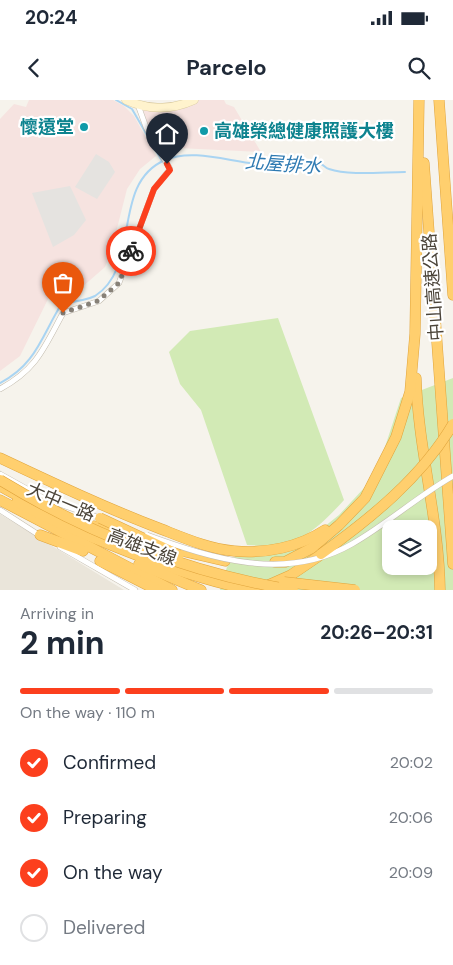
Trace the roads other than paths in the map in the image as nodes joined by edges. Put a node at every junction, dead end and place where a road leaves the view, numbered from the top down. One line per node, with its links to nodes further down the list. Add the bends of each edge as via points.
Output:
1 (126, 100): 5 (street)
2 (194, 100): 5 (street, via 164,107)
3 (419, 100): 7 (highway); 22 (highway, 中山高速公路)
4 (439, 100): 6 (highway, 中山高速公路)
5 (138, 105): 8 (street, via 146,127 170,170 154,189 119,283 98,301 63,313 38,360 20,378)
6 (453, 295)
7 (415, 334): 16 (highway, via 407,401 393,444); 31 (highway, via 416,387 440,560)
8 (0, 389)
9 (453, 424): 28 (highway, bridge, via 423,467 362,523 291,575)
10 (0, 458): 16 (highway, via 107,508 212,547 232,551 275,550 311,540)
11 (0, 474): 19 (street, 大中一路, via 45,499)
12 (453, 476): 19 (street, 大中一路, bridge, via 352,544 324,556 292,564 254,565 198,553)
13 (0, 480): 29 (highway, 高雄支線, bridge, via 54,510 145,551 236,580)
14 (0, 486): 16 (highway, via 50,513 236,563 285,562 306,552)
15 (0, 492): 20 (highway, 高雄支線)
16 (365, 498)
17 (0, 500): 20 (highway)
18 (0, 510): 21 (street, 大中一路)
19 (100, 518): 30 (highway, bridge, via 169,552 238,573 303,586)
20 (42, 520): 25 (highway); 26 (highway); 27 (highway, 高雄支線, via 142,559)
21 (40, 535): 23 (street, 大中一路); 24 (highway, via 80,550)
22 (453, 564)
23 (135, 590)
24 (158, 590)
25 (172, 590)
26 (201, 590)
27 (251, 590)
28 (257, 590)
29 (293, 590)
30 (355, 590)
31 (440, 590)

